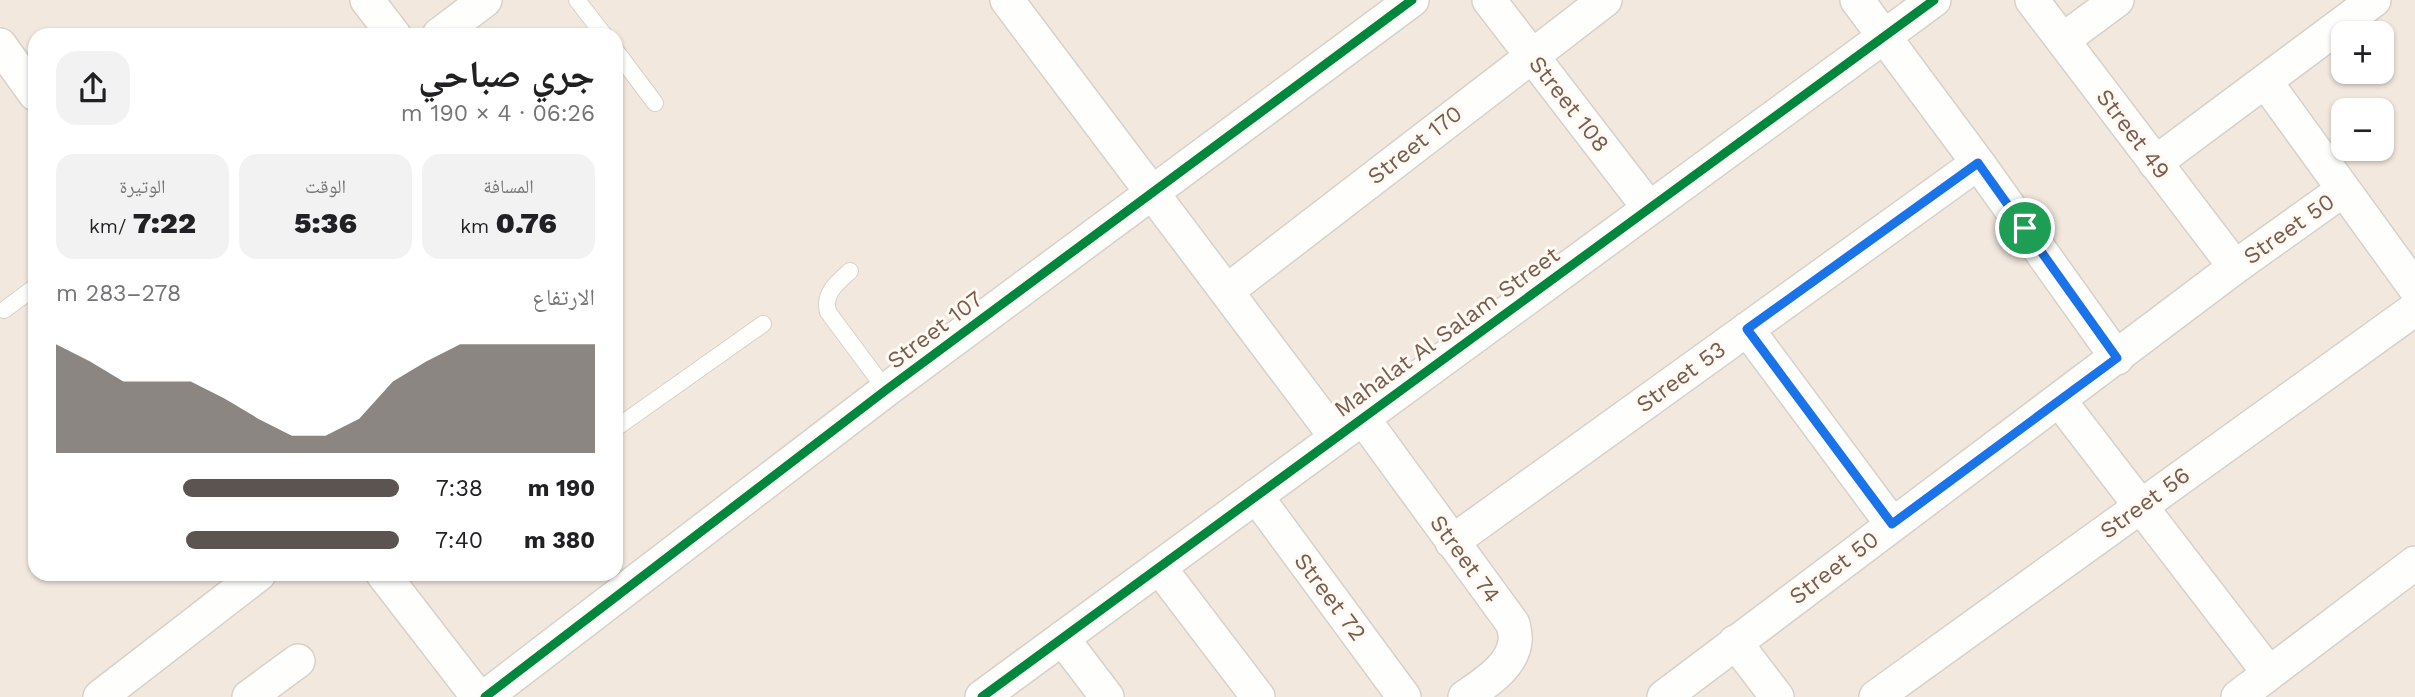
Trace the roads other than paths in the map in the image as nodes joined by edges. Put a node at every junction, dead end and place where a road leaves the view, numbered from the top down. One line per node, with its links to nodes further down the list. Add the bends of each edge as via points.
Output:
1 (367, 0): 13 (street)
2 (485, 0): 14 (street)
3 (577, 0): 15 (lane)
4 (1007, 0): 27 (street, Street 74)
5 (1412, 0): 27 (street, Street 107)
6 (1489, 0): 19 (street, Street 108)
7 (1605, 0): 19 (street, Street 170)
8 (1857, 0): 16 (street)
9 (1934, 0): 16 (street, Mahalat Al Salam Street)
10 (2032, 0): 17 (street, Street 49)
11 (2117, 0): 17 (street)
12 (2374, 0): 21 (street)
13 (389, 28)
14 (448, 28)
15 (599, 28)
16 (1884, 36): 24 (street); 28 (street, Mahalat Al Salam Street)
17 (2063, 40): 25 (street, Street 49)
18 (0, 45): 22 (street)
19 (1531, 55): 28 (street, Street 108); 32 (street, Street 170)
20 (623, 60): 23 (lane)
21 (2265, 81): 25 (street); 26 (street)
22 (28, 83)
23 (655, 103)
24 (1978, 163): 37 (street, Street 53); 38 (street)
25 (2155, 163): 29 (street, Street 49)
26 (2343, 190): 29 (street, Street 50); 31 (street)
27 (1152, 193): 32 (street, Street 74); 39 (street, Street 107)
28 (1649, 208): 42 (street, Mahalat Al Salam Street)
29 (2235, 267): 38 (street, Street 50)
30 (850, 271): 39 (lane, via 828,295 828,312)
31 (2415, 288)
32 (1227, 291): 42 (street, Street 74)
33 (28, 292): 35 (lane)
34 (2415, 309): 44 (street, Street 56)
35 (4, 310)
36 (764, 324): 41 (lane)
37 (1747, 329): 45 (street); 46 (street, Street 53)
38 (2117, 358): 40 (street, Street 50)
39 (886, 390): 60 (street, Street 107)
40 (2059, 400): 44 (street); 45 (street, Street 50)
41 (623, 423)
42 (1349, 427): 43 (street, Mahalat Al Salam Street); 46 (street, Street 74)
43 (1256, 496): 48 (street, Mahalat Al Salam Street); 63 (street, Street 72)
44 (2140, 507): 54 (street); 66 (street, Street 56)
45 (1892, 524): 52 (street, Street 50)
46 (1452, 542): 56 (street, Street 74, via 1513,624 1516,642 1506,664)
47 (2415, 563): 54 (street)
48 (1159, 567): 51 (street, Mahalat Al Salam Street); 55 (street)
49 (250, 581): 57 (street)
50 (388, 581): 59 (street)
51 (1062, 638): 61 (street, Mahalat Al Salam Street); 62 (street)
52 (1735, 642): 64 (street, Street 50); 65 (street)
53 (298, 661): 58 (street)
54 (2269, 673): 67 (street)
55 (1255, 696)
56 (1467, 696)
57 (100, 697)
58 (249, 697)
59 (478, 697)
60 (485, 697)
61 (982, 697)
62 (1107, 697)
63 (1404, 697)
64 (1664, 697)
65 (1777, 697)
66 (1875, 697)
67 (2238, 697)

